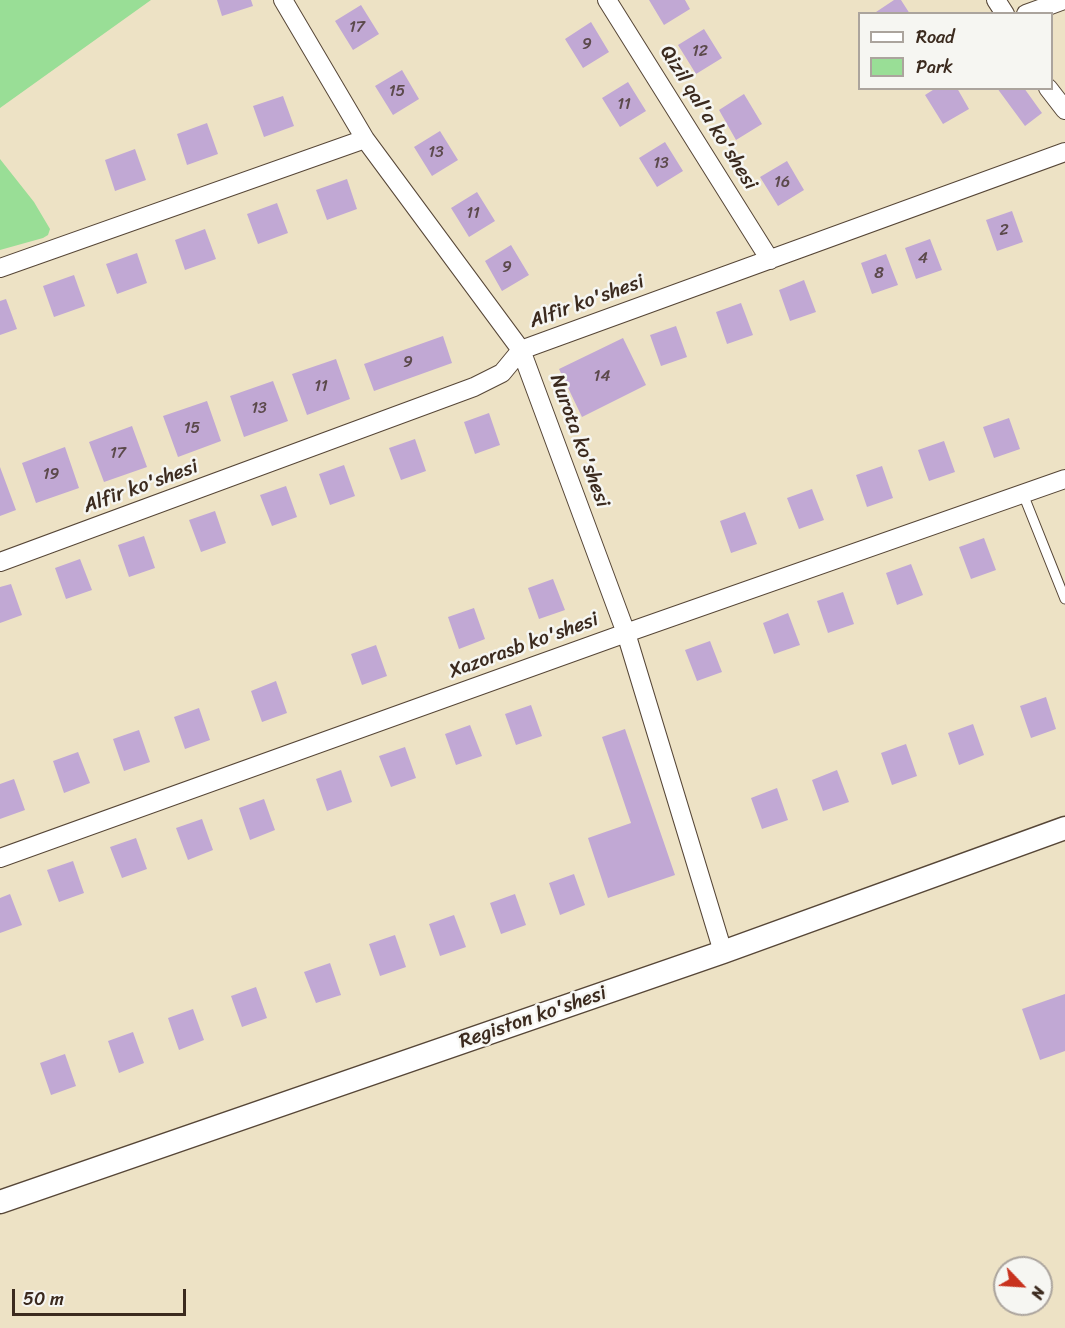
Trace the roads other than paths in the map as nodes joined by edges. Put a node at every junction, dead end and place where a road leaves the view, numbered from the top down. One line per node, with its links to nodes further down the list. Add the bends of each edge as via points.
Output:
1 (283, 0): 7 (street, Nurota ko'shesi)
2 (607, 0): 9 (street, Qizil qal'a ko'shesi)
3 (1064, 0): 4 (street)
4 (1031, 12)
5 (1050, 90): 6 (street)
6 (1065, 110)
7 (365, 139): 10 (street); 11 (street, Nurota ko'shesi)
8 (1065, 152): 9 (street, Alfir ko'shesi)
9 (770, 260): 11 (street, Alfir ko'shesi)
10 (0, 268)
11 (521, 350): 14 (street, Alfir ko'shesi, via 502,373 474,387); 16 (street, Nurota ko'shesi)
12 (1065, 479): 13 (street, Xazorasb ko'shesi)
13 (1023, 494): 15 (lane); 16 (street, Xazorasb ko'shesi)
14 (0, 562)
15 (1065, 599)
16 (626, 633): 18 (street, Xazorasb ko'shesi); 19 (street, Nurota ko'shesi)
17 (1065, 828): 19 (street, Registon ko'shesi)
18 (0, 858)
19 (723, 952): 20 (street, Registon ko'shesi)
20 (0, 1202)

